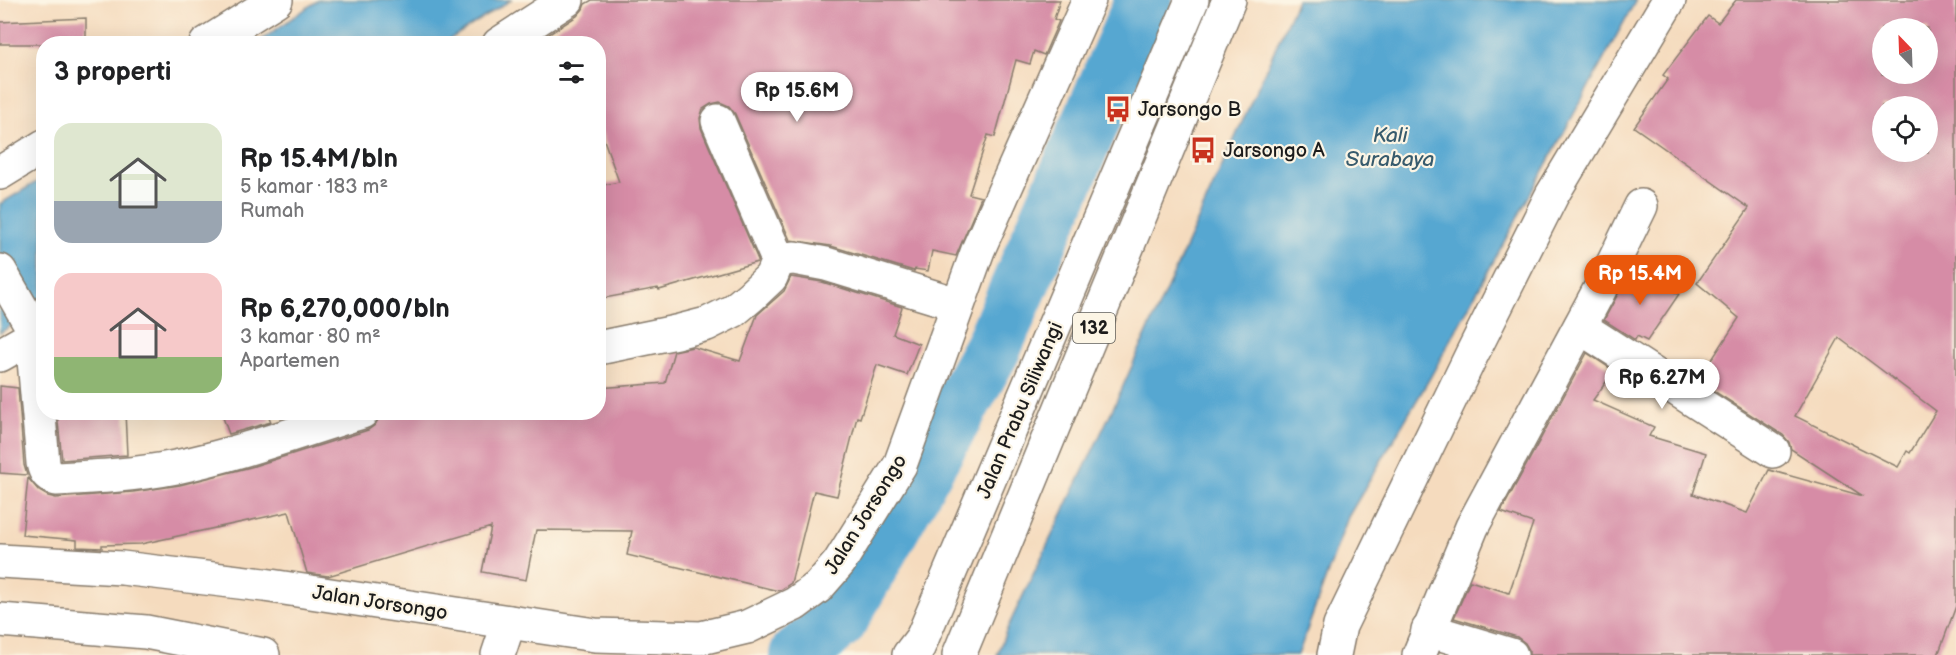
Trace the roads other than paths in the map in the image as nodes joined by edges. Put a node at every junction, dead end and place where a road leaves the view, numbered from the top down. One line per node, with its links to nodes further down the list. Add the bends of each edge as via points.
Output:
1 (276, 0): 7 (main road)
2 (567, 0): 8 (main road)
3 (1089, 0): 15 (main road, Jalan Jorsongo)
4 (1192, 0): 27 (main road, Jalan Prabu Siliwangi / 132)
5 (1229, 0): 30 (main road, Jalan Prabu Siliwangi / 132)
6 (1669, 0): 31 (main road, via 1582,142 1470,356 1340,626)
7 (219, 36)
8 (511, 36)
9 (718, 121): 13 (main road)
10 (36, 151): 11 (main road)
11 (0, 173)
12 (1641, 206): 16 (main road)
13 (778, 260): 15 (main road, via 794,258 826,264); 18 (main road, via 771,276 733,311 697,327)
14 (0, 271): 17 (main road)
15 (957, 304): 25 (main road, Jalan Jorsongo, via 900,465 838,564 818,587 795,604 747,627 701,638 595,635)
16 (1580, 327): 22 (main road); 26 (main road, via 1472,526)
17 (36, 330): 19 (main road)
18 (606, 346)
19 (0, 355)
20 (41, 420): 21 (main road, via 45,471 56,478 108,477 175,467)
21 (337, 420)
22 (1773, 451)
23 (0, 561): 25 (main road, Jalan Jorsongo, via 134,569)
24 (0, 620): 28 (main road, via 146,632)
25 (508, 622): 29 (main road)
26 (1423, 643): 32 (main road)
27 (915, 650)
28 (263, 655)
29 (498, 655)
30 (959, 655)
31 (1334, 655)
32 (1511, 655)

